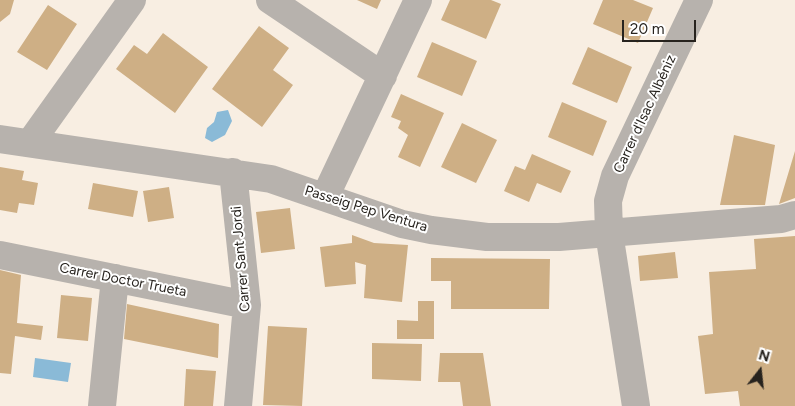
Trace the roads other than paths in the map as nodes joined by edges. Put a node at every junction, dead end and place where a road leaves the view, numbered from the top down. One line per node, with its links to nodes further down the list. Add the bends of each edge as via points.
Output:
1 (132, 0): 7 (street)
2 (270, 0): 5 (street)
3 (418, 0): 5 (street)
4 (699, 0): 11 (street, Carrer d'Isac Albéniz, via 614,176 608,201)
5 (383, 76): 9 (street)
6 (0, 139): 7 (street, Passeig Pep Ventura)
7 (30, 143): 8 (street, Passeig Pep Ventura)
8 (233, 172): 9 (street, Passeig Pep Ventura, via 272,179); 14 (street, Carrer Sant Jordi)
9 (325, 197): 11 (street, Passeig Pep Ventura, via 402,224 441,232 487,237 559,238)
10 (795, 216): 11 (street, Passeig Pep Ventura)
11 (609, 233): 17 (street, Carrer d'Isac Albéniz)
12 (0, 255): 13 (street, Carrer Doctor Trueta)
13 (115, 278): 14 (street, Carrer Doctor Trueta); 15 (street)
14 (246, 305): 16 (street, Carrer Sant Jordi)
15 (102, 406)
16 (238, 406)
17 (636, 406)

